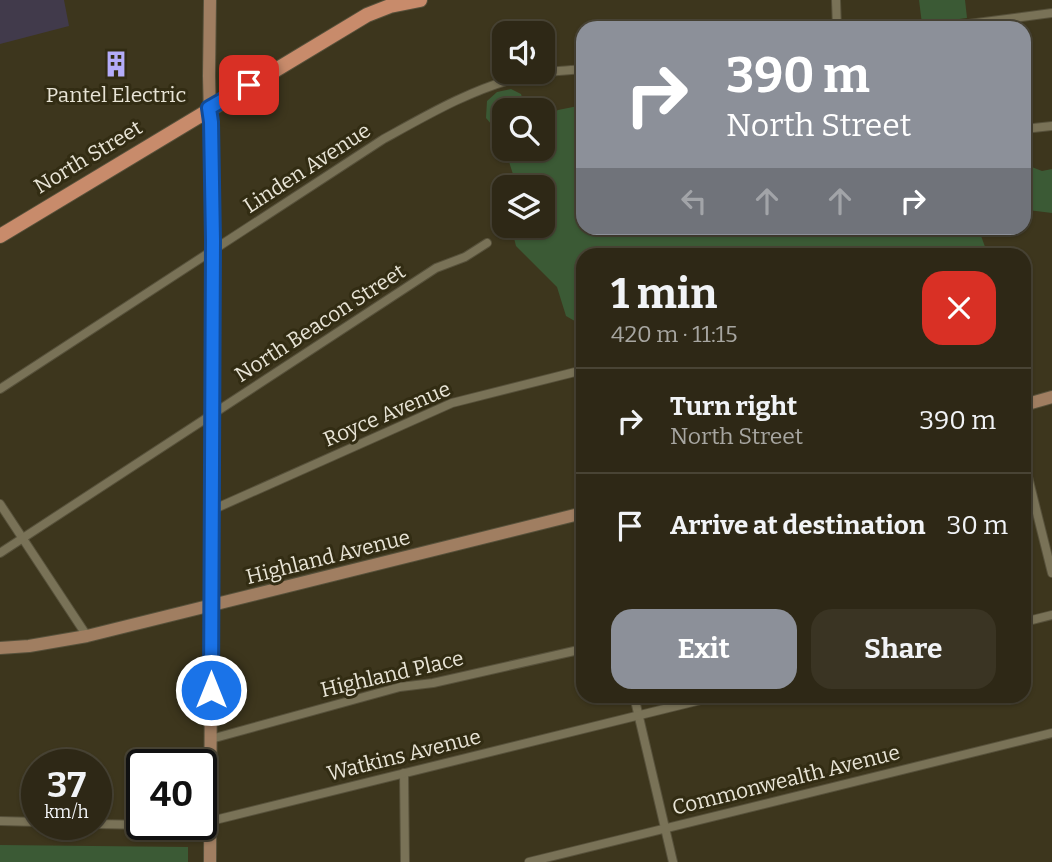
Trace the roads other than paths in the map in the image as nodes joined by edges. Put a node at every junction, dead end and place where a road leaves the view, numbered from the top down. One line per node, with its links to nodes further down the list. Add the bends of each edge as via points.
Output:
1 (210, 0): 8 (street)
2 (420, 0): 8 (main road, North Street, via 367,15)
3 (836, 0): 5 (street)
4 (1052, 13): 6 (street)
5 (837, 21)
6 (991, 21)
7 (576, 70): 13 (street, Linden Avenue, via 526,75 439,108)
8 (209, 108): 11 (main road, North Street); 13 (street)
9 (1052, 126): 10 (street)
10 (1031, 128)
11 (0, 236)
12 (487, 243): 18 (street, North Beacon Street, via 436,268)
13 (213, 249): 15 (street, Linden Avenue); 18 (street)
14 (576, 372): 21 (street, Royce Avenue, via 452,403)
15 (0, 389)
16 (1052, 397): 17 (street)
17 (1031, 403)
18 (212, 415): 21 (street); 23 (street, North Beacon Street)
19 (1031, 489): 25 (street)
20 (0, 504): 23 (street)
21 (212, 510): 26 (street)
22 (576, 515): 26 (street, Highland Avenue)
23 (23, 538): 24 (street, North Beacon Street); 29 (street)
24 (0, 553)
25 (1052, 573)
26 (211, 606): 29 (street, Highland Avenue); 36 (street)
27 (1052, 615): 28 (street)
28 (1031, 620)
29 (87, 636): 30 (street, Highland Avenue)
30 (0, 648)
31 (576, 651): 36 (street, Highland Place, via 400,687)
32 (636, 703): 34 (street)
33 (688, 703): 34 (street, Watkins Avenue)
34 (639, 715): 38 (street, Watkins Avenue); 42 (street)
35 (1052, 733): 42 (street, Commonwealth Avenue)
36 (211, 739): 37 (street)
37 (211, 749)
38 (404, 773): 39 (street, Watkins Avenue); 45 (street)
39 (217, 820)
40 (0, 821): 41 (street)
41 (21, 822)
42 (665, 828): 46 (street, Commonwealth Avenue); 47 (street)
43 (211, 840): 44 (street)
44 (210, 862)
45 (405, 862)
46 (529, 862)
47 (673, 862)

